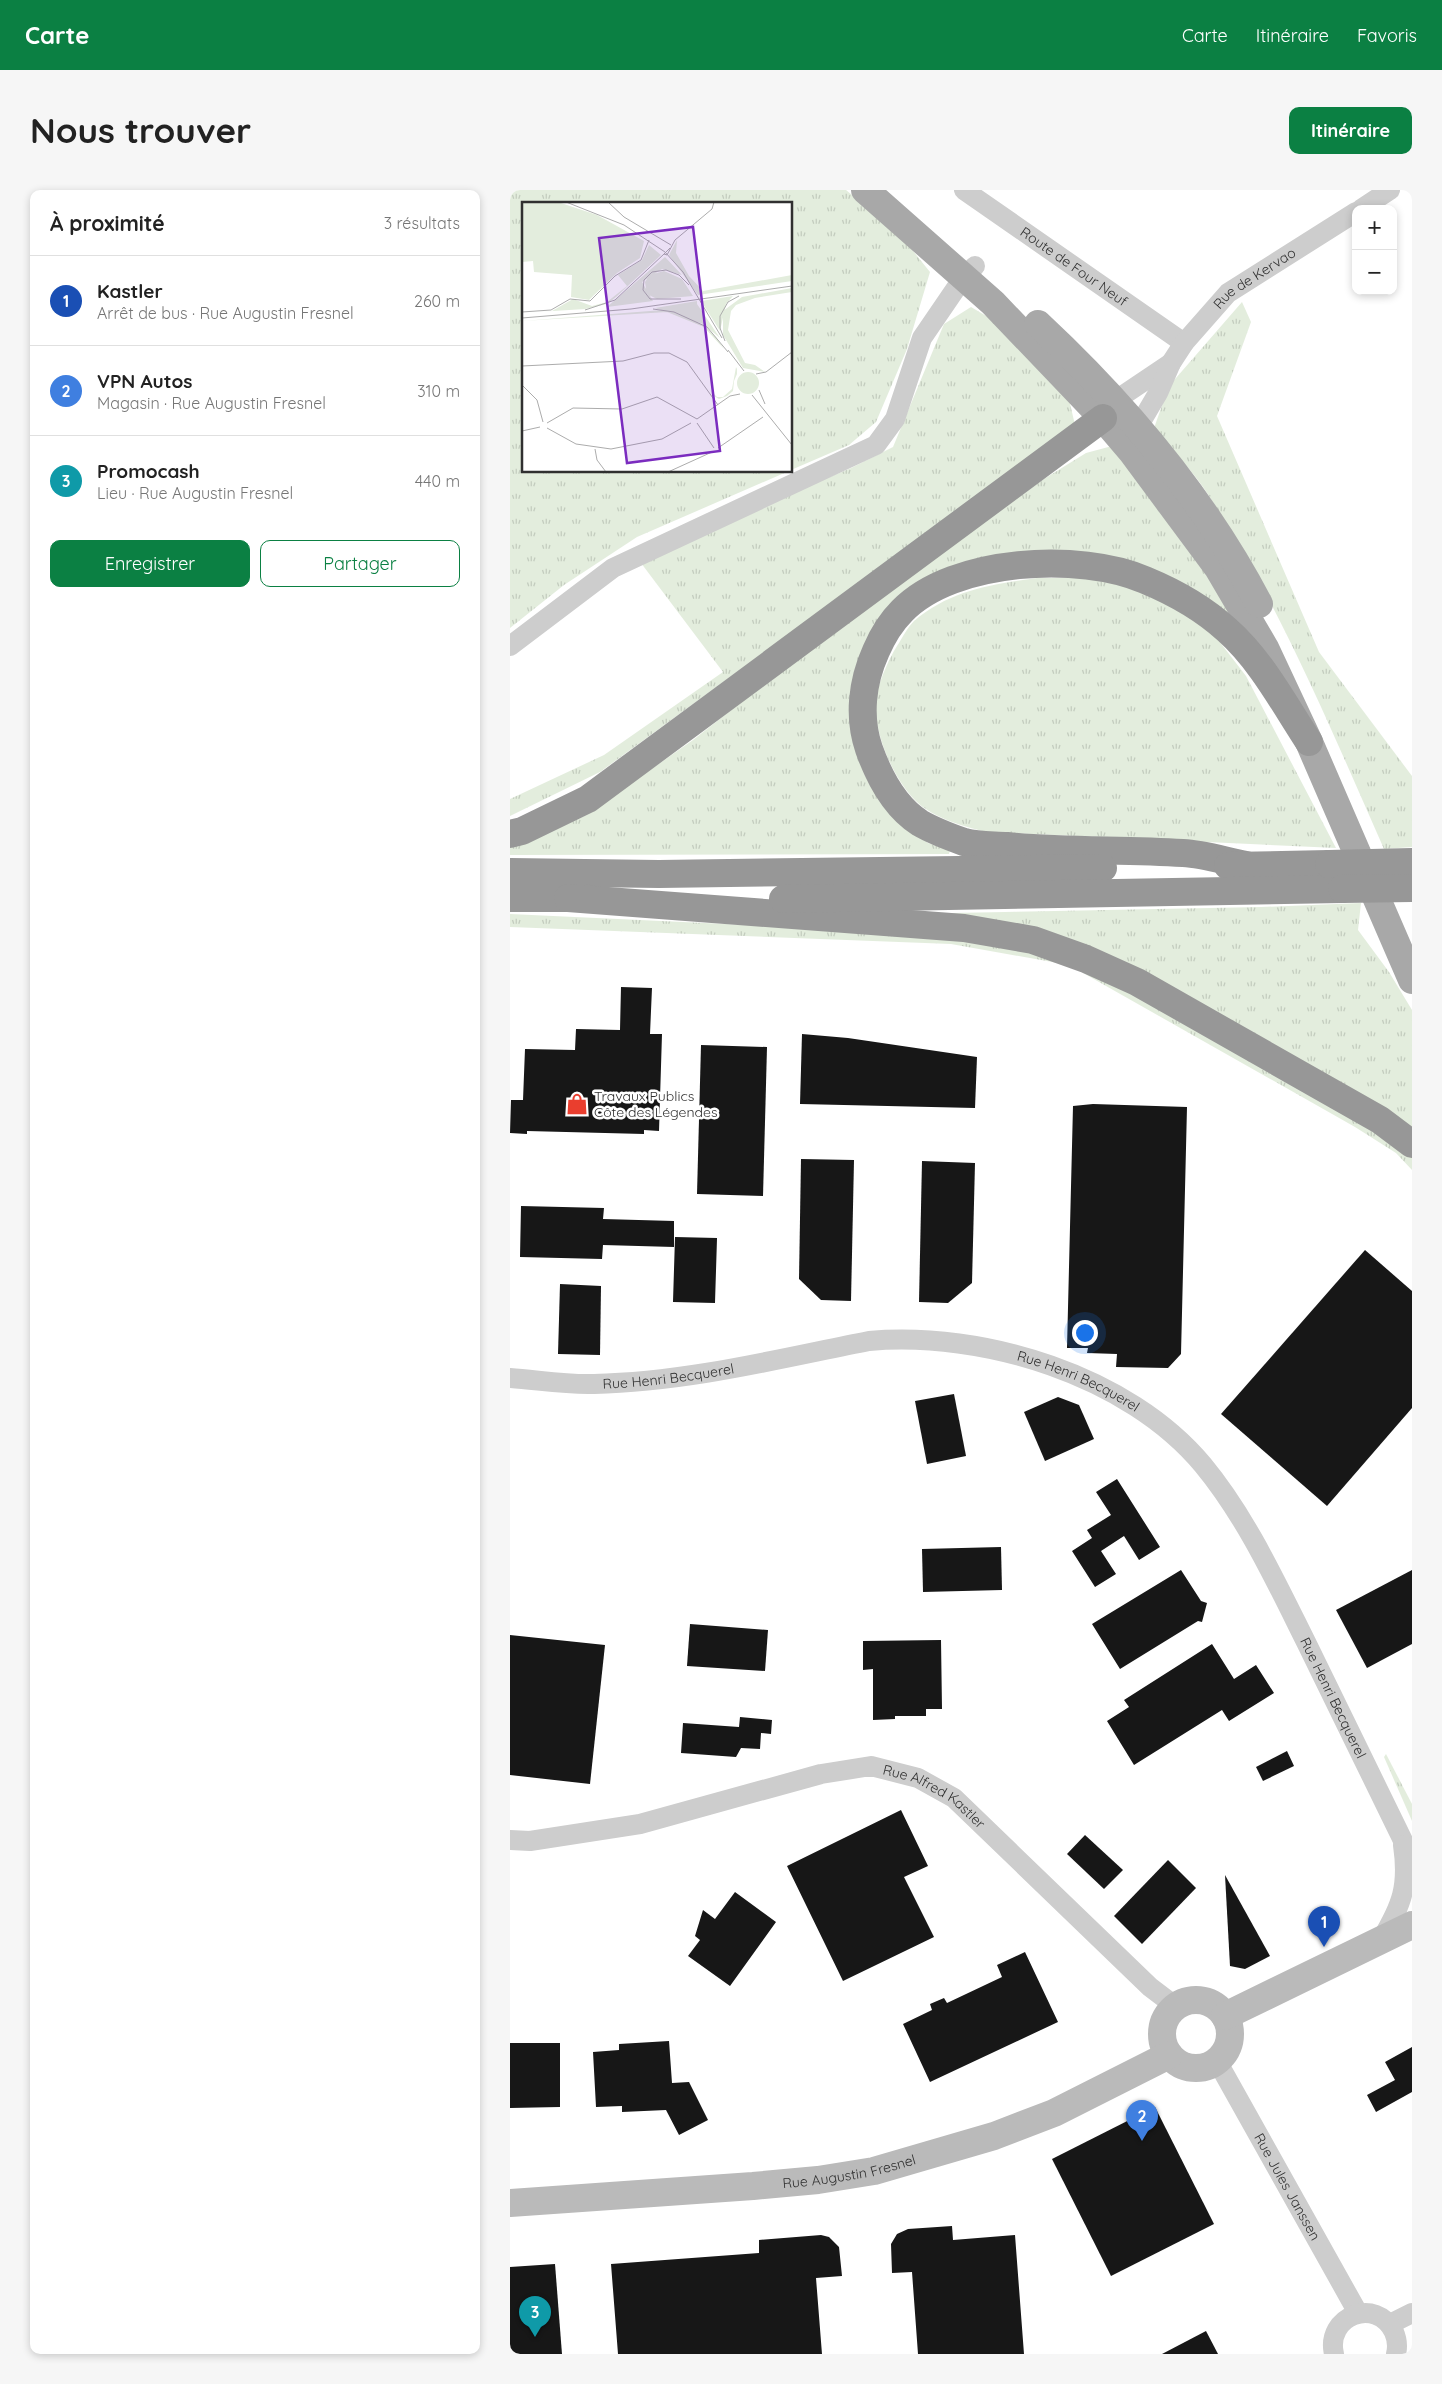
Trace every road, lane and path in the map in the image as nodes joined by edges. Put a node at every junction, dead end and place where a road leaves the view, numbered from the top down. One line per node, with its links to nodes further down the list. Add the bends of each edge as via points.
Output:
1 (865, 190): 7 (main road)
2 (888, 190): 7 (main road, via 928,223)
3 (964, 190): 8 (street, Route de Four Neuf)
4 (1390, 190): 5 (street)
5 (1367, 205)
6 (1352, 215): 8 (street, Rue de Kervao, via 1228,293)
7 (969, 272): 10 (main road, via 993,303); 12 (street, via 922,338 895,419 876,445 614,568)
8 (1184, 343): 9 (street, Rue de Kervao)
9 (1171, 364): 10 (street); 11 (street, Rue de Kervao, via 1158,394)
10 (1110, 409): 11 (main road); 13 (main road, via 1132,452 1218,568 1265,648); 14 (highway, via 588,799)
11 (1138, 426): 21 (main road, via 1180,478 1236,559 1326,748)
12 (510, 646)
13 (1309, 742): 16 (highway, via 1255,661 1228,630 1192,604 1144,579 1102,568 1060,563 966,574 930,590 902,610 881,638 867,669 862,702 864,734 881,778 895,799 920,822 966,842 1033,849 1186,853); 22 (main road)
14 (510, 834)
15 (1412, 862): 16 (highway, bridge)
16 (1246, 865): 17 (highway, via 929,872)
17 (519, 872)
18 (1412, 888): 20 (highway, bridge, via 725,900)
19 (510, 898): 20 (highway)
20 (568, 898): 23 (highway, via 964,928 1033,940 1137,982 1380,1120)
21 (1412, 946)
22 (1412, 980)
23 (1412, 1144)
24 (510, 1378): 26 (street, Rue Henri Becquerel, via 592,1384 638,1382 698,1375 892,1339 971,1345 1038,1360 1101,1388 1156,1420 1203,1465 1242,1521 1278,1585)
25 (510, 1840): 30 (street, Rue Alfred Kastler, via 530,1841 640,1824 821,1774 871,1766 918,1778 954,1798 1150,1987)
26 (1407, 1843): 27 (street, Rue Henri Becquerel); 29 (street, Rue Henri Becquerel, via 1404,1891 1396,1914)
27 (1412, 1859)
28 (1412, 1925): 29 (street)
29 (1381, 1940): 31 (street)
30 (1175, 2006): 31 (street, via 1188,2000 1202,2000 1216,2005); 32 (street, via 1167,2014 1162,2029 1163,2046)
31 (1225, 2016): 33 (street, via 1230,2027 1230,2040)
32 (1169, 2055): 33 (street, via 1179,2064 1192,2068 1205,2067); 34 (street, Rue Augustin Fresnel, via 1054,2112 994,2136 874,2172 754,2186)
33 (1217, 2061): 36 (street, Rue Jules Janssen)
34 (510, 2203)
35 (1412, 2312): 37 (street)
36 (1358, 2313): 37 (street, via 1381,2316); 38 (street, via 1339,2325 1334,2335)
37 (1390, 2324): 39 (street, via 1397,2338)
38 (1333, 2354)
39 (1396, 2354)

